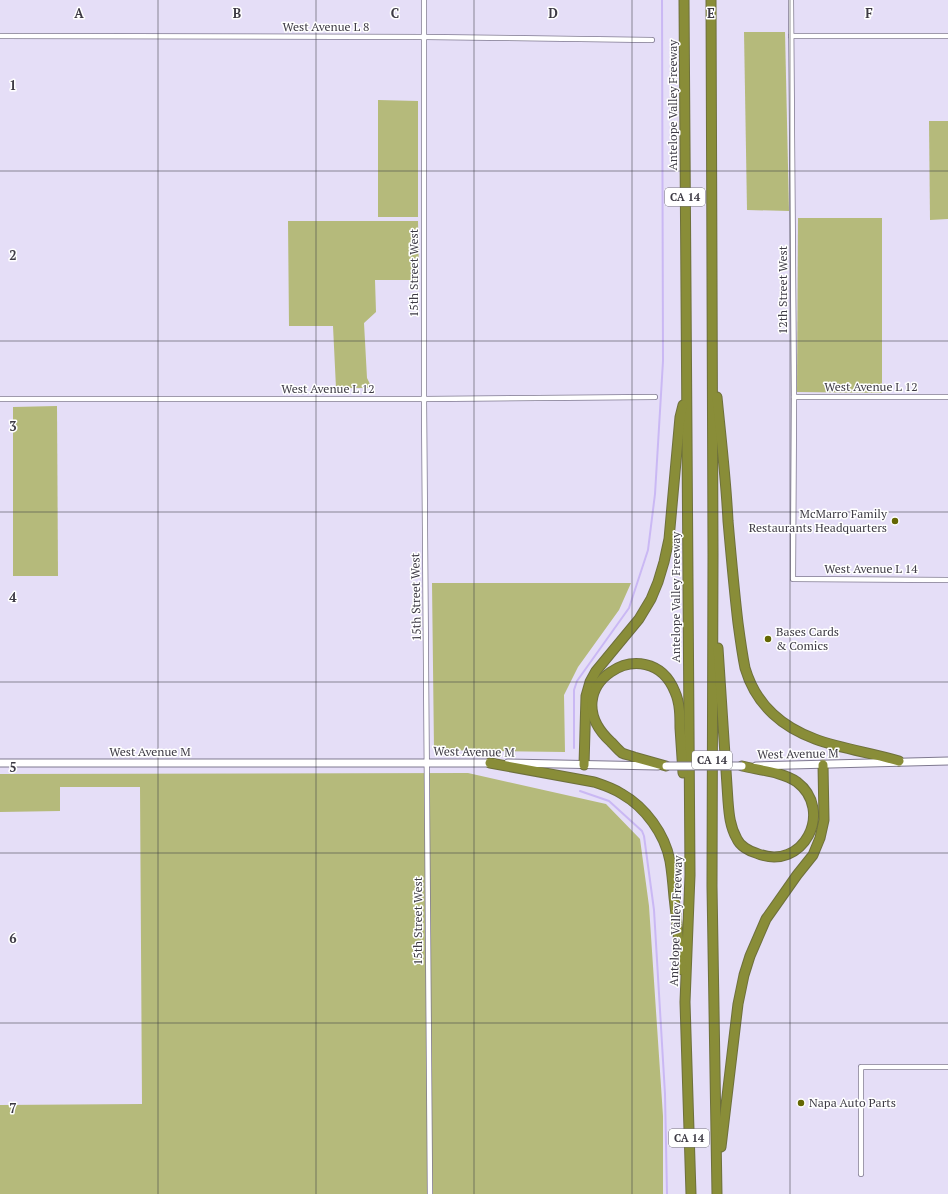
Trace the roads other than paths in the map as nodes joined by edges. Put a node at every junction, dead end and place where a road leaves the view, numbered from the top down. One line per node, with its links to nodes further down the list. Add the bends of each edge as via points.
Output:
1 (424, 0): 8 (street, 15th Street West)
2 (684, 0): 11 (highway, Antelope Valley Freeway / CA 14)
3 (711, 0): 10 (highway, CA 14)
4 (791, 0): 6 (street, 12th Street West)
5 (0, 36): 8 (street, West Avenue L 8)
6 (791, 36): 7 (street); 12 (street, 12th Street West)
7 (948, 36)
8 (425, 37): 9 (street, West Avenue L 8); 16 (street, 15th Street West)
9 (652, 40)
10 (712, 340): 17 (highway, CA 14); 20 (highway, via 732,574 742,653 750,681 773,714 795,730 826,743)
11 (686, 394): 25 (highway, via 680,417 669,539 664,562 658,582 639,619 596,671 590,682 586,696); 29 (highway, Antelope Valley Freeway / CA 14)
12 (794, 397): 13 (street, West Avenue L 12); 18 (street, 12th Street West)
13 (948, 397)
14 (655, 398): 16 (street, West Avenue L 12)
15 (0, 399): 16 (street, West Avenue L 12)
16 (424, 399): 22 (street, 15th Street West)
17 (712, 575): 28 (highway, via 730,823 737,841 749,851 776,858 796,850 808,837 814,819 807,792 798,782 786,776); 33 (highway, CA 14, via 712,886)
18 (793, 579): 19 (street, West Avenue L 14)
19 (948, 580)
20 (899, 761): 21 (main road, West Avenue M); 26 (main road, West Avenue M)
21 (948, 761)
22 (427, 762): 23 (main road, West Avenue M); 24 (main road, West Avenue M); 34 (street, 15th Street West)
23 (0, 763)
24 (490, 763): 25 (main road, West Avenue M); 30 (highway, via 594,782 632,800 647,814 660,834 670,860)
25 (584, 765): 27 (main road, West Avenue M)
26 (823, 765): 28 (main road, West Avenue M); 33 (highway, via 824,820 820,838 813,854 766,919 744,975 738,1004)
27 (666, 766): 28 (main road, West Avenue M, bridge); 29 (highway, via 623,753 599,728 592,709 595,690 605,675 612,670 629,664 649,666 662,673 675,692 679,706)
28 (742, 766)
29 (690, 875): 30 (highway, Antelope Valley Freeway / CA 14)
30 (685, 1002): 35 (highway, Antelope Valley Freeway / CA 14)
31 (948, 1067): 32 (street, via 861,1067)
32 (861, 1174)
33 (717, 1180): 36 (highway, CA 14)
34 (430, 1194)
35 (691, 1194)
36 (717, 1194)

